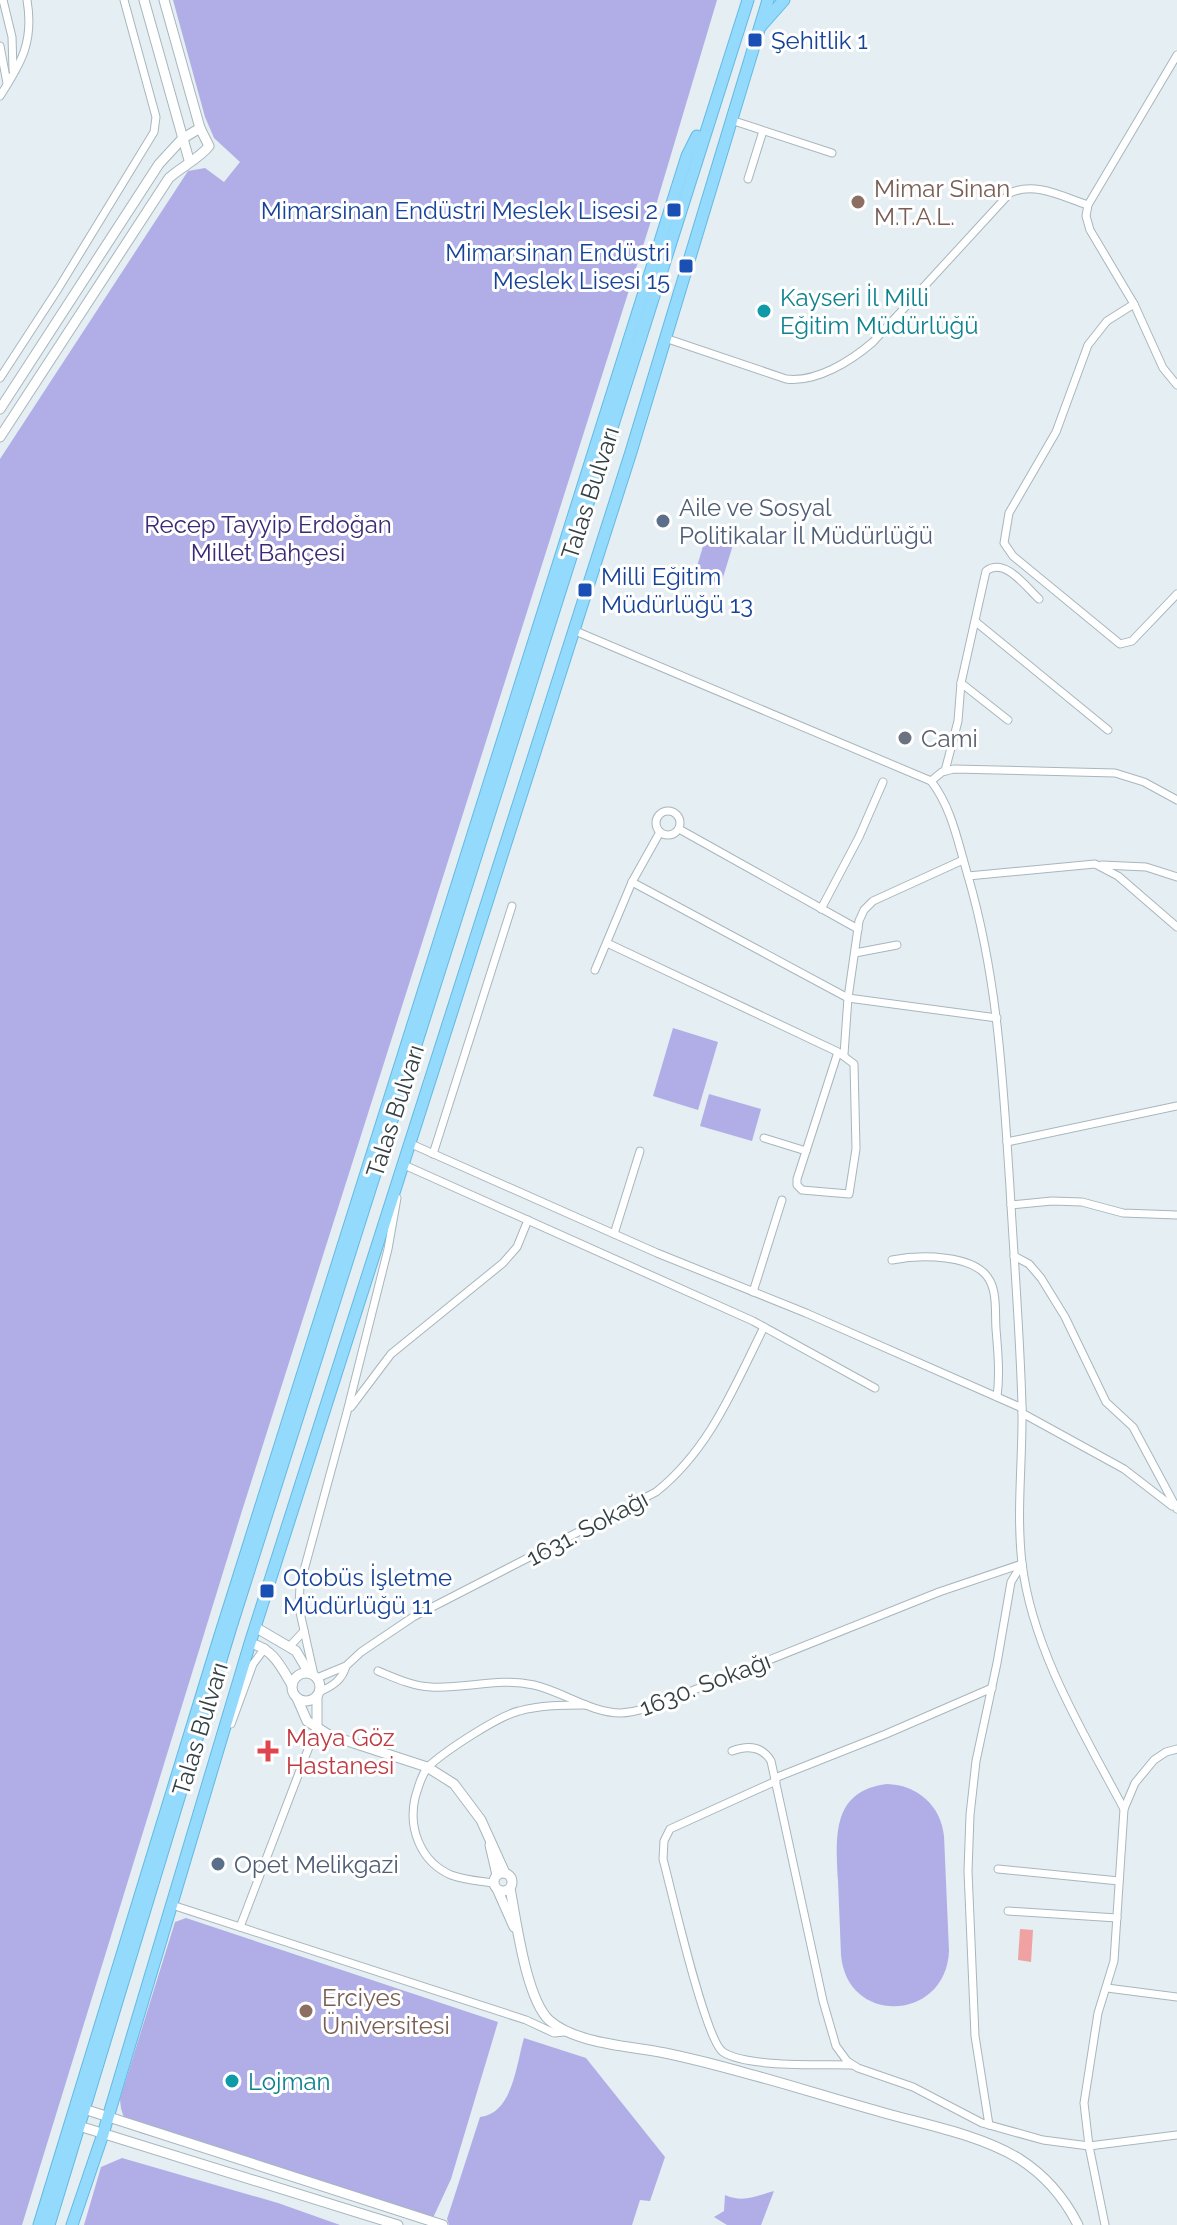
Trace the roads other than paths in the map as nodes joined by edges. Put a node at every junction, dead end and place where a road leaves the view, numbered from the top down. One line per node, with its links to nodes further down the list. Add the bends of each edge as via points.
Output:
1 (3, 0): 12 (street)
2 (27, 0): 12 (street, via 30,35)
3 (124, 0): 26 (street, via 156,117 154,132)
4 (144, 0): 19 (street)
5 (164, 0): 17 (street)
6 (746, 0): 15 (main road, Talas Bulvarı)
7 (768, 0): 9 (main road, Talas Bulvarı)
8 (784, 0): 9 (main road)
9 (758, 30): 16 (main road, Talas Bulvarı)
10 (0, 46): 13 (street)
11 (1177, 55): 23 (street)
12 (13, 70): 13 (street)
13 (7, 85): 14 (street)
14 (0, 96)
15 (715, 99): 115 (main road, Talas Bulvarı); 124 (main road, via 687,156 658,247)
16 (731, 120): 18 (street); 25 (main road, Talas Bulvarı)
17 (200, 128): 19 (street); 21 (street, via 209,146)
18 (763, 131): 20 (street); 22 (street)
19 (182, 139): 21 (street); 28 (street, via 159,164)
20 (832, 153)
21 (189, 160): 29 (street, via 169,178)
22 (748, 179)
23 (1088, 205): 24 (street, via 1090,230); 25 (street, via 1037,189 1010,193 873,342 805,379 786,379)
24 (1134, 304): 27 (street, via 1163,368); 30 (street, via 1107,321 1088,345 1056,432 1009,513 1004,543 1120,644 1130,643)
25 (665, 338): 33 (main road, Talas Bulvarı)
26 (0, 378)
27 (1177, 385)
28 (0, 409)
29 (0, 437)
30 (1177, 594)
31 (1039, 599): 32 (street, via 1005,568 991,567)
32 (976, 622): 34 (street); 36 (street)
33 (573, 629): 38 (street); 62 (main road, Talas Bulvarı)
34 (961, 683): 35 (street); 37 (street)
35 (1008, 720)
36 (1108, 730)
37 (945, 771): 38 (street); 40 (street, via 1115,773)
38 (931, 781): 43 (street, via 947,809)
39 (883, 782): 49 (street)
40 (1177, 800)
41 (679, 829): 42 (street, via 670,835); 42 (street, via 679,817 668,811 658,817); 49 (street)
42 (660, 832): 47 (street)
43 (963, 860): 45 (street); 51 (street, via 873,901)
44 (1095, 864): 45 (street); 46 (street, via 1146,867); 50 (street, via 1118,876)
45 (968, 876): 57 (street, via 989,957)
46 (1177, 877)
47 (632, 882): 52 (street); 56 (street)
48 (512, 906): 65 (street)
49 (821, 909): 51 (street)
50 (1177, 927)
51 (858, 929): 54 (street)
52 (607, 943): 55 (street); 58 (street)
53 (897, 945): 54 (street)
54 (855, 953): 56 (street)
55 (595, 970)
56 (848, 998): 57 (street); 58 (street)
57 (997, 1018): 61 (street)
58 (841, 1053): 64 (street); 64 (street, via 854,1064 856,1149 849,1194 798,1187)
59 (1177, 1106): 61 (street)
60 (764, 1138): 64 (street)
61 (1007, 1142): 68 (street)
62 (409, 1143): 65 (street); 66 (main road, Talas Bulvarı)
63 (640, 1151): 71 (street)
64 (806, 1151)
65 (433, 1154): 71 (street)
66 (402, 1164): 70 (street); 79 (street, via 388,1249); 82 (main road, Talas Bulvarı)
67 (782, 1200): 74 (street)
68 (1011, 1205): 69 (street, via 1082,1202 1123,1213); 72 (street)
69 (1177, 1215)
70 (528, 1220): 75 (street); 79 (street, via 517,1247 503,1263 391,1354)
71 (614, 1234): 74 (street)
72 (1014, 1256): 78 (street); 80 (street, via 1041,1278 1106,1402 1133,1427)
73 (892, 1260): 77 (street, via 944,1258 986,1275 993,1290)
74 (753, 1292): 77 (street)
75 (764, 1327): 76 (street); 87 (street, 1631. Sokağı, via 713,1429 669,1482 643,1501 408,1619)
76 (875, 1388)
77 (997, 1397): 78 (street)
78 (1022, 1410): 80 (street, via 1124,1469); 81 (street)
79 (347, 1412): 83 (street, via 300,1585)
80 (1177, 1510)
81 (1022, 1564): 91 (street, via 1011,1582); 94 (street, 1630. Sokağı, via 640,1710 614,1712); 101 (street, via 1036,1624 1069,1705)
82 (255, 1627): 84 (main road, Talas Bulvarı); 85 (street)
83 (304, 1631): 85 (street); 89 (street)
84 (250, 1643): 86 (street); 99 (main road, Talas Bulvarı)
85 (290, 1646): 89 (street)
86 (265, 1648): 90 (street); 99 (street, via 253,1664)
87 (346, 1666): 89 (street, 1631. Sokağı); 92 (street, 1631. Sokağı, via 336,1683)
88 (378, 1671): 94 (street, 1630. Sokağı, via 428,1687 524,1683)
89 (313, 1676): 90 (street, via 296,1677); 92 (street)
90 (292, 1685): 93 (street)
91 (992, 1688): 100 (street); 117 (street, via 976,1761 968,1871 975,2036)
92 (318, 1694): 93 (street, via 309,1701); 95 (street)
93 (297, 1698): 95 (street, via 304,1716)
94 (588, 1705): 98 (street, via 515,1711)
95 (317, 1726): 98 (street, via 335,1738); 109 (street)
96 (1177, 1749): 101 (street, via 1154,1760 1131,1789)
97 (732, 1751): 100 (street, via 747,1747 764,1752)
98 (427, 1767): 103 (street, via 465,1795 481,1820); 103 (street, via 413,1808 423,1850 452,1875)
99 (212, 1771): 106 (main road, Talas Bulvarı)
100 (775, 1780): 114 (street, via 823,2001 836,2046); 114 (street, via 670,1829 666,1836 663,1859 694,1975 716,2044 726,2054 782,2063)
101 (1124, 1809): 104 (street)
102 (998, 1869): 104 (street)
103 (498, 1881): 105 (street); 105 (street, via 512,1880); 110 (street)
104 (1119, 1881): 108 (street)
105 (510, 1888): 110 (street)
106 (172, 1905): 109 (street); 116 (main road, Talas Bulvarı)
107 (1008, 1911): 108 (street)
108 (1117, 1918): 111 (street)
109 (240, 1927): 113 (street, via 554,2033)
110 (516, 1930): 113 (street, via 540,2008)
111 (1107, 1988): 112 (street); 121 (street, via 1085,2091)
112 (1177, 1997)
113 (567, 2031): 129 (street, via 678,2056 985,2142 1039,2173)
114 (852, 2065): 117 (street)
115 (84, 2109): 116 (street); 118 (main road, Talas Bulvarı)
116 (108, 2117): 119 (main road, Talas Bulvarı); 122 (street)
117 (989, 2125): 121 (street)
118 (79, 2126): 119 (street); 125 (main road, Talas Bulvarı)
119 (103, 2134): 123 (street); 126 (main road, Talas Bulvarı)
120 (1177, 2135): 121 (street)
121 (1089, 2146): 130 (street)
122 (390, 2209): 123 (street, via 395,2217); 128 (street)
123 (386, 2221): 127 (street)
124 (39, 2225)
125 (49, 2225)
126 (72, 2225)
127 (398, 2225)
128 (443, 2225)
129 (1078, 2225)
130 (1105, 2225)

